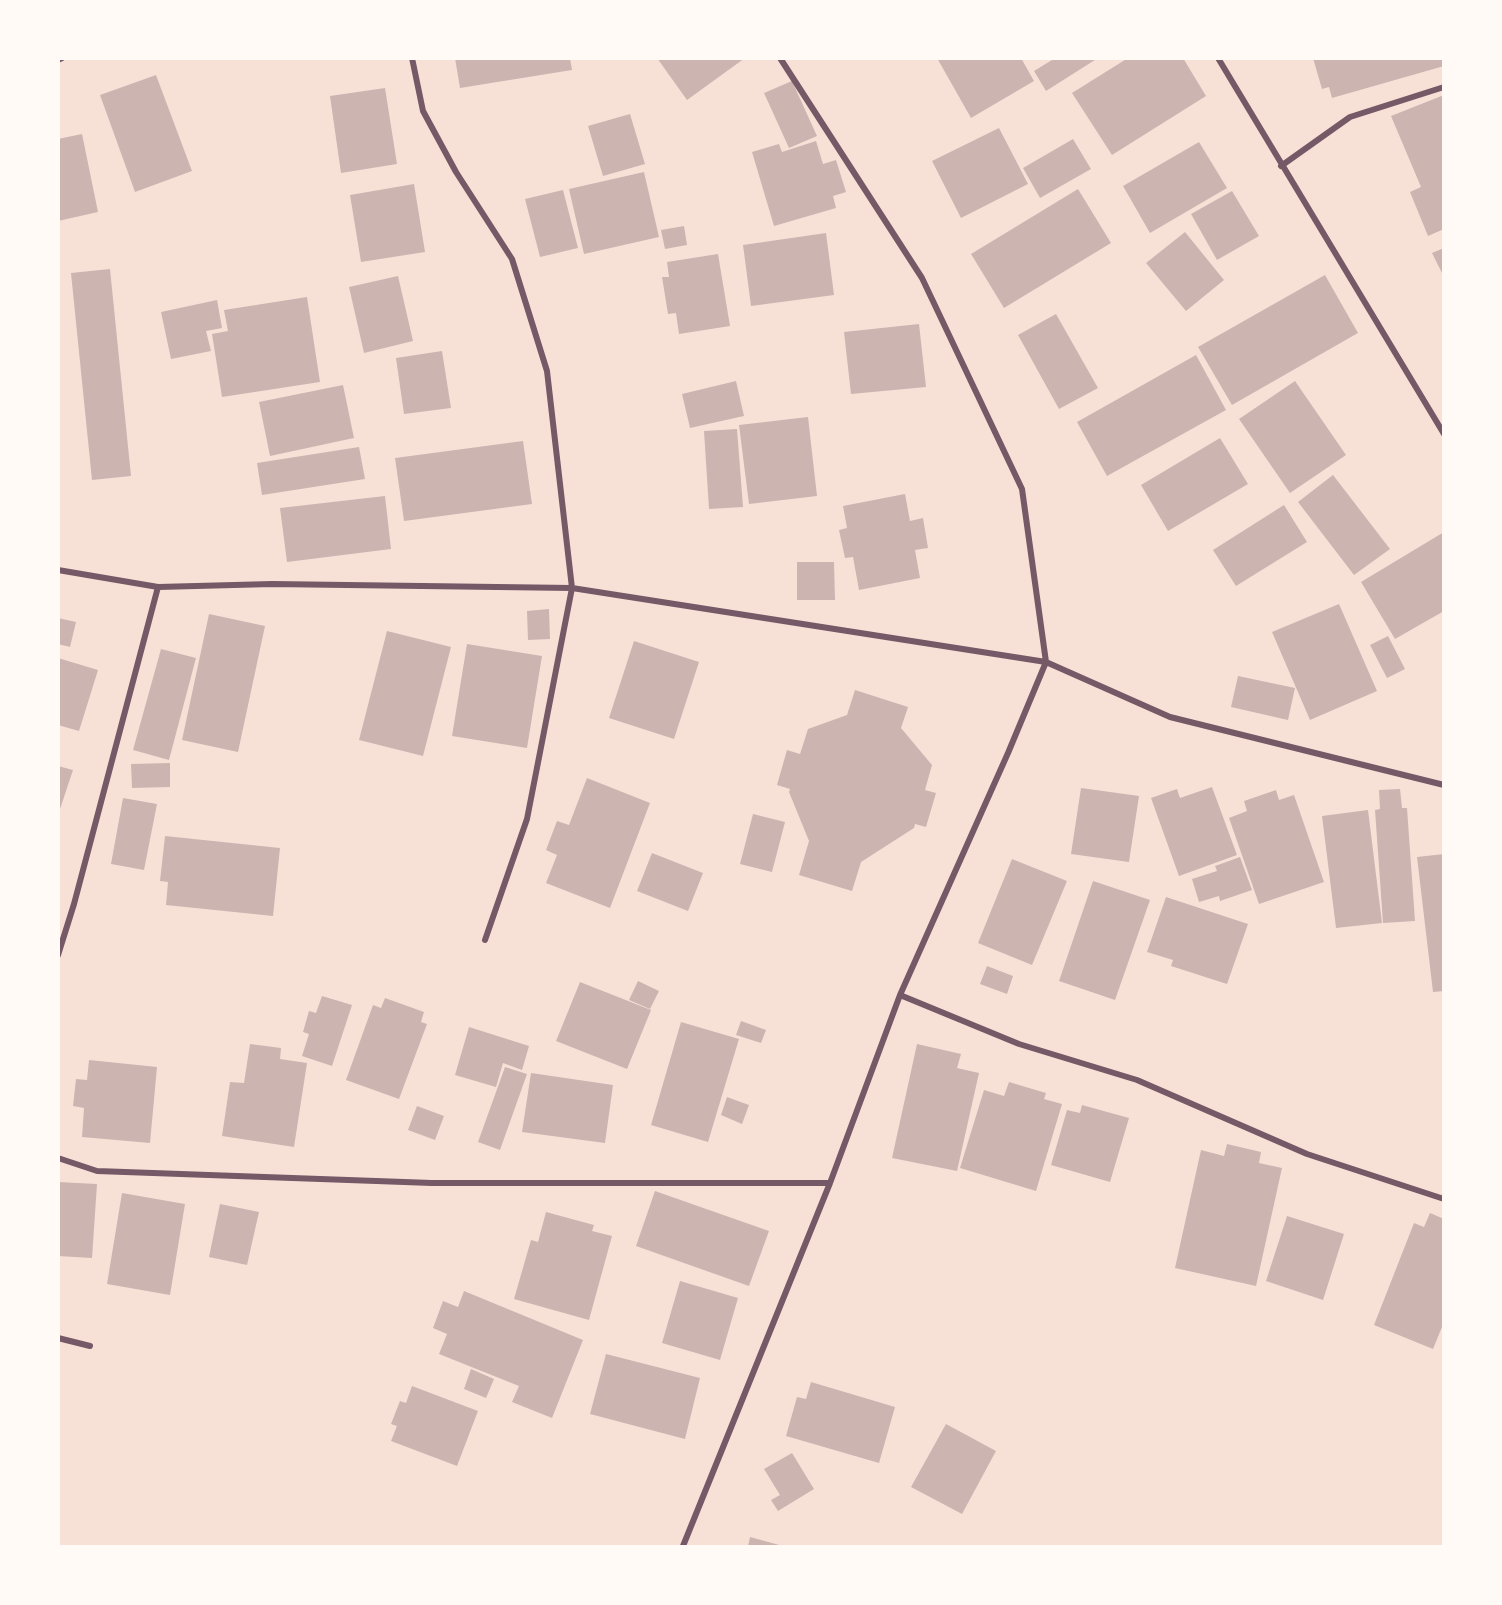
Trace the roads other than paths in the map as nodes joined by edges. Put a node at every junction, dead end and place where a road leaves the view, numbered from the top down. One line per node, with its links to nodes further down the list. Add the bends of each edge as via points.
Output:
1 (412, 58): 9 (street, via 423,111 456,172 512,259 547,371)
2 (780, 58): 10 (street, via 922,278 1022,489)
3 (1218, 58): 5 (street)
4 (1443, 87): 5 (street, via 1350,117)
5 (1281, 166): 6 (street)
6 (1443, 434)
7 (58, 570): 8 (street)
8 (158, 587): 9 (street, via 272,584); 13 (street)
9 (572, 588): 10 (street); 12 (street, via 527,819)
10 (1046, 662): 11 (street, via 1170,717); 14 (street)
11 (1443, 785)
12 (485, 940)
13 (58, 956)
14 (900, 995): 16 (street); 17 (street, via 1019,1044 1137,1080 1308,1154)
15 (58, 1158): 16 (street, via 97,1170 432,1183)
16 (830, 1183): 20 (street)
17 (1443, 1199)
18 (58, 1338): 19 (street)
19 (90, 1346)
20 (683, 1546)

